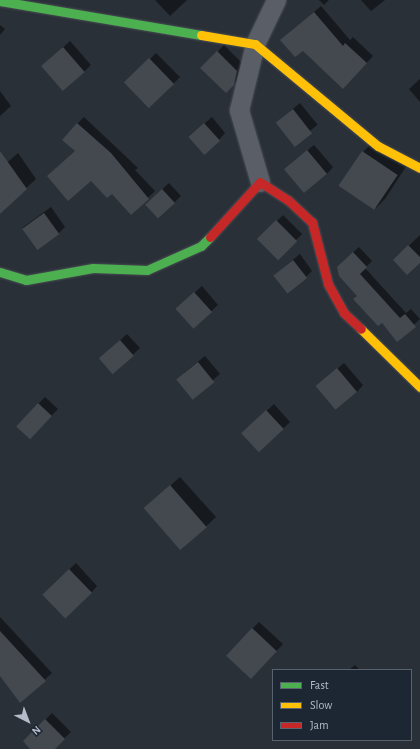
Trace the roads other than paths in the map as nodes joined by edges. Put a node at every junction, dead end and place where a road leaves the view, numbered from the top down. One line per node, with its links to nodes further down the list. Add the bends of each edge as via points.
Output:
1 (0, 0): 3 (street)
2 (276, 0): 3 (street)
3 (255, 44): 4 (street, via 378,146); 5 (street, via 239,110)
4 (420, 168)
5 (260, 182): 6 (street, via 201,246 147,270 93,268 26,280); 7 (street, via 288,200 312,222 328,284 344,313)
6 (0, 272)
7 (420, 387)

